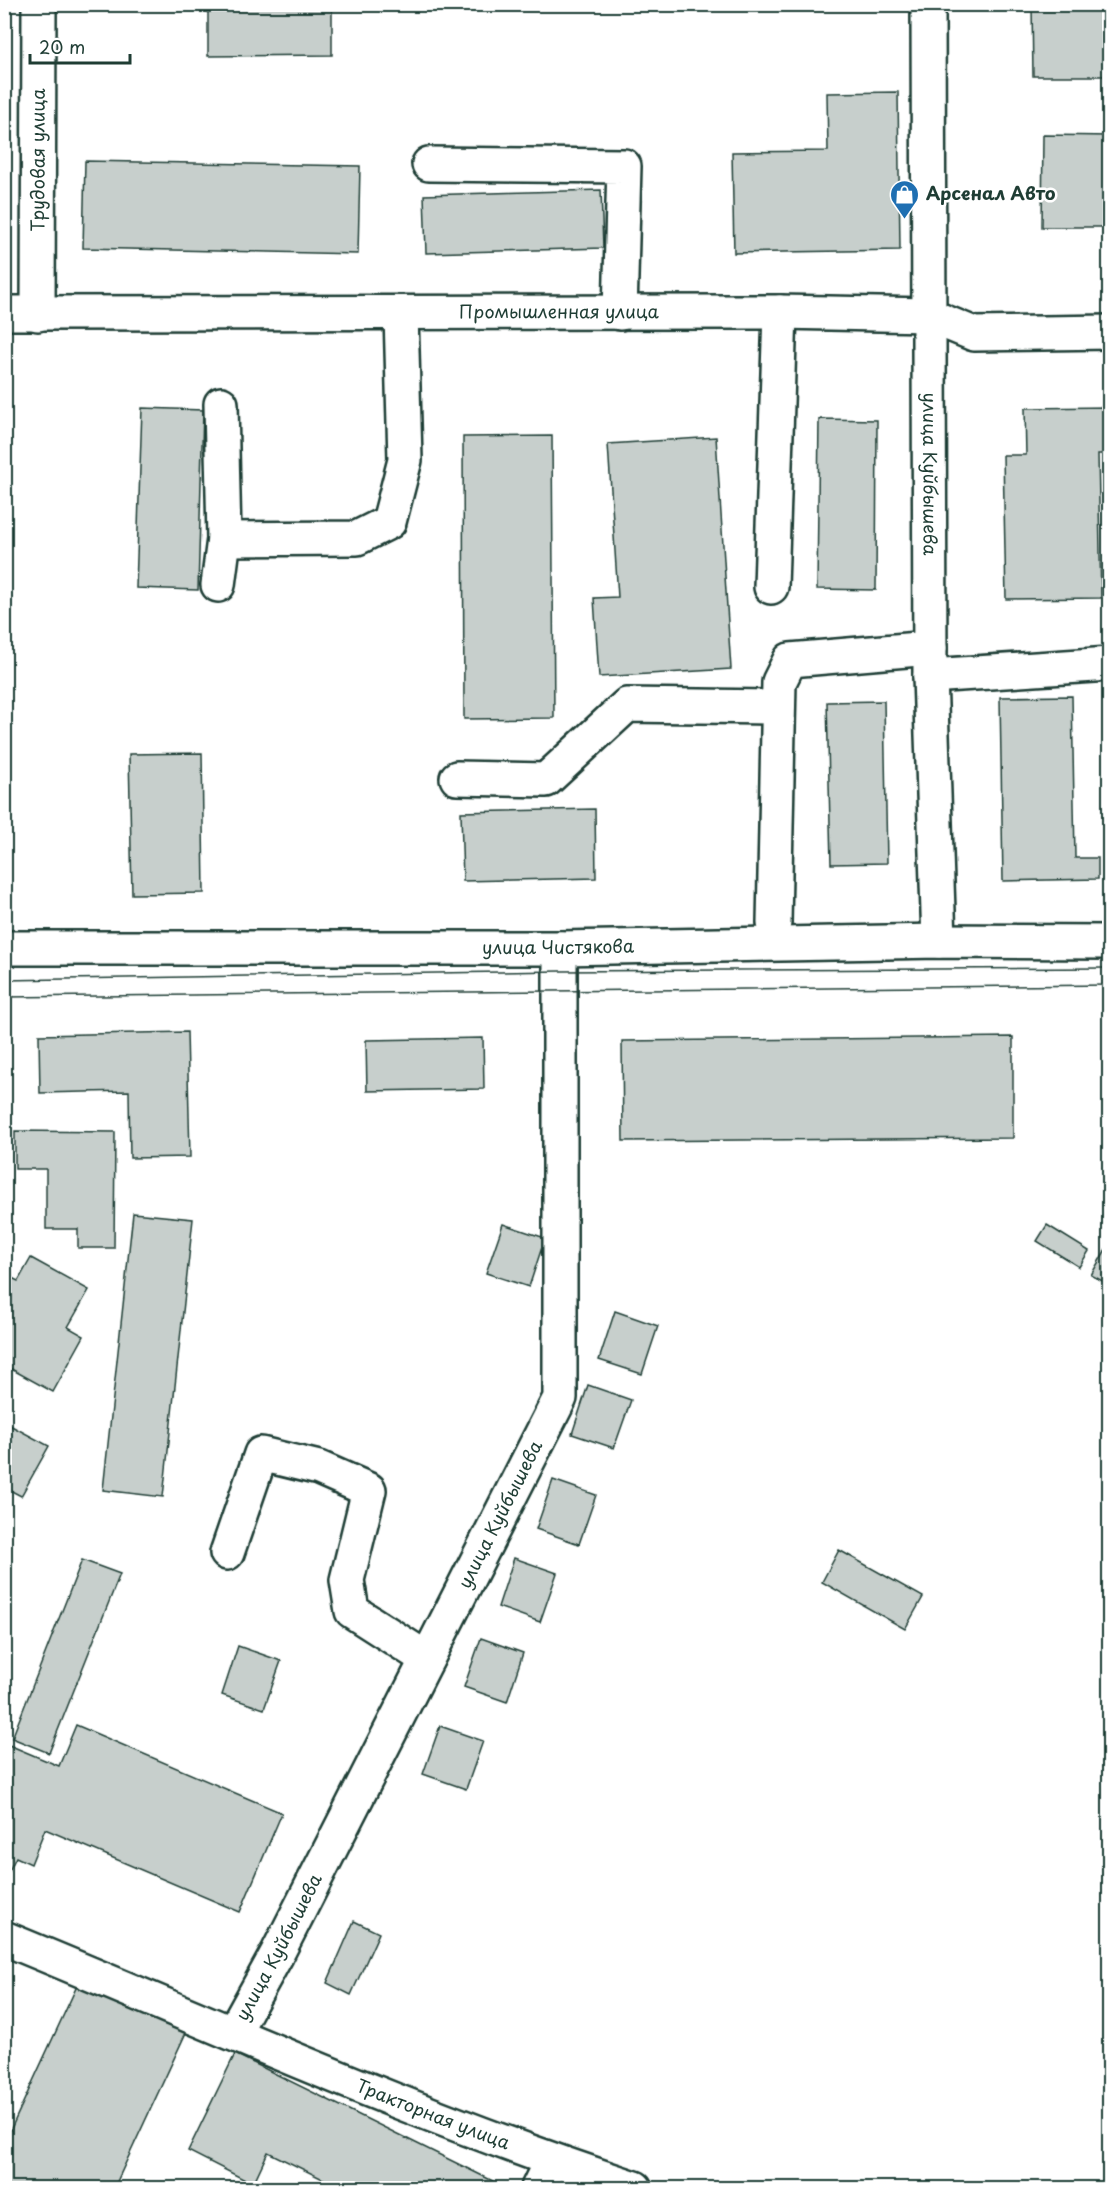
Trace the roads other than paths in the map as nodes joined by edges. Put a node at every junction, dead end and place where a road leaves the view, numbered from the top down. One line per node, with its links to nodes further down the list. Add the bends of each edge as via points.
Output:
1 (39, 4): 7 (street, Трудовая улица)
2 (928, 4): 9 (street, улица Куйбышева)
3 (429, 164): 6 (street, via 624,166)
4 (780, 312): 6 (street, Промышленная улица); 9 (street, Промышленная улица); 14 (street)
5 (4, 313): 7 (street, Промышленная улица)
6 (620, 313): 8 (street, Промышленная улица)
7 (38, 314): 8 (street, Промышленная улица)
8 (401, 314): 12 (street, via 405,460 389,522 357,538)
9 (928, 315): 10 (street, Промышленная улица, via 974,334); 15 (street, улица Куйбышева)
10 (1110, 332)
11 (221, 404): 12 (street)
12 (224, 539): 13 (street)
13 (218, 585)
14 (771, 587)
15 (930, 662): 16 (street); 17 (street, via 790,660 779,682); 20 (street, улица Куйбышева)
16 (1110, 664)
17 (778, 707): 18 (street, via 627,705 546,780); 19 (street)
18 (457, 778)
19 (774, 923)
20 (939, 941): 21 (street, улица Чистякова); 23 (street, улица Чистякова)
21 (1110, 942)
22 (4, 948): 23 (street, улица Чистякова)
23 (560, 948): 25 (street, улица Куйбышева, via 560,1398)
24 (227, 1553): 25 (street, via 261,1454 319,1468 369,1490 347,1580 352,1611)
25 (427, 1659): 27 (street, улица Куйбышева)
26 (4, 1938): 27 (street, Тракторная улица)
27 (234, 2032): 28 (street, Тракторная улица)
28 (544, 2175): 29 (street, Тракторная улица)
29 (635, 2188)

